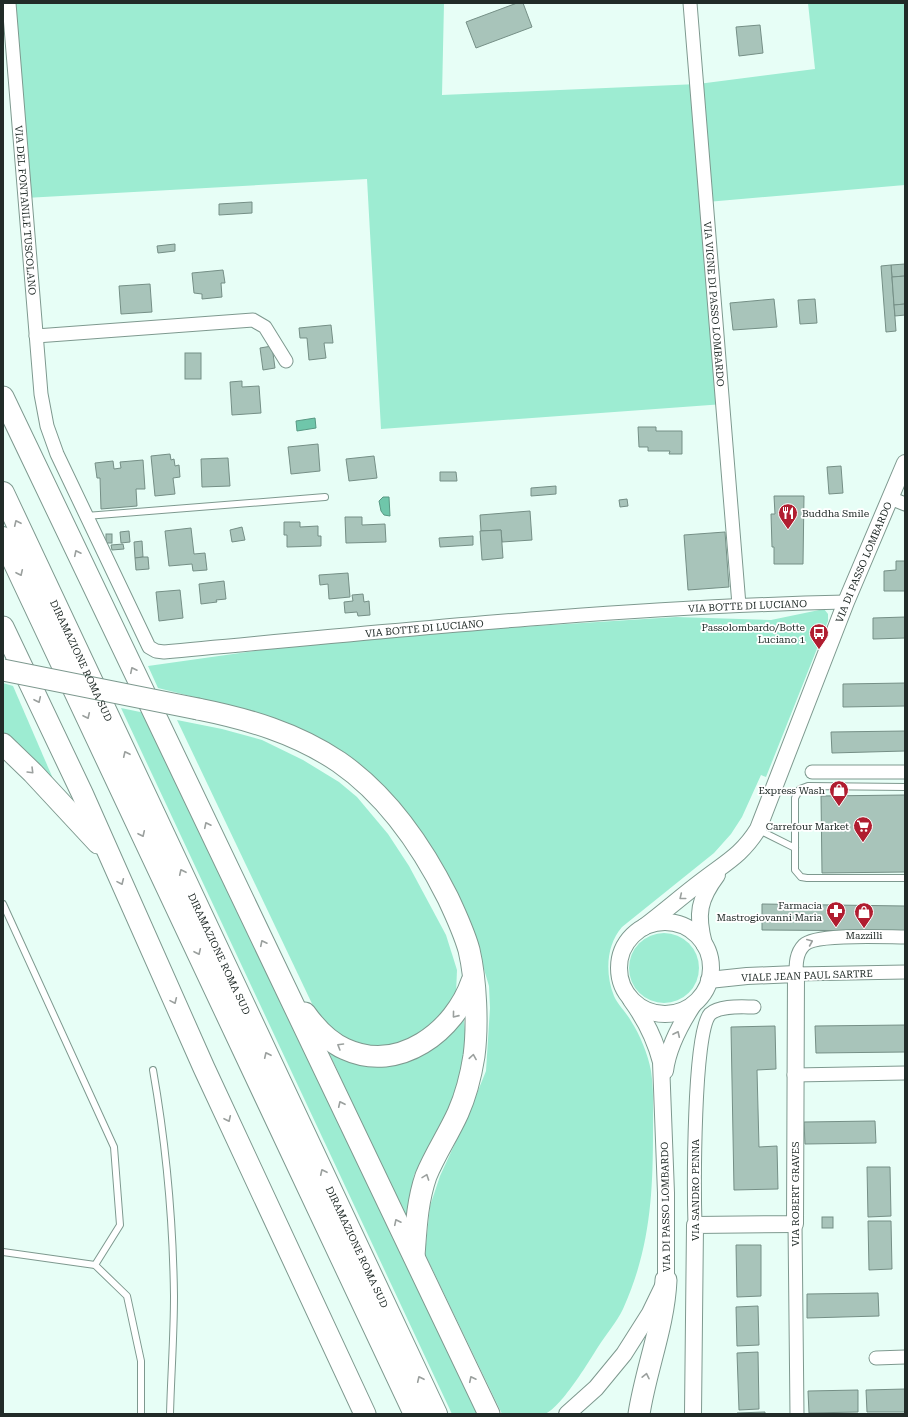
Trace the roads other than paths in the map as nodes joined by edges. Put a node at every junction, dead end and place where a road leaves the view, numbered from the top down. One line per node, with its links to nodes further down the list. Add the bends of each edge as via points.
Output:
1 (9, 3): 3 (street, VIA DEL FONTANILE TUSCOLANO)
2 (690, 3): 15 (street, VIA VIGNE DI PASSO LOMBARDO)
3 (36, 336): 4 (street, via 253,320 265,327); 6 (street, VIA DEL FONTANILE TUSCOLANO)
4 (286, 361)
5 (3, 397): 33 (highway, one-way to 5)
6 (45, 418): 12 (street, VIA BOTTE DI LUCIANO, via 57,454)
7 (904, 469): 10 (street, VIA DI PASSO LOMBARDO)
8 (3, 493): 55 (highway, DIRAMAZIONE ROMA SUD, one-way to 8)
9 (326, 497): 12 (lane)
10 (890, 498): 11 (street); 14 (street, VIA DI PASSO LOMBARDO)
11 (905, 504)
12 (86, 516): 15 (street, VIA BOTTE DI LUCIANO, via 145,642 158,652 408,629)
13 (3, 538): 54 (highway, DIRAMAZIONE ROMA SUD, one-way to 54)
14 (846, 602): 15 (street, VIA BOTTE DI LUCIANO); 22 (street, VIA DI PASSO LOMBARDO)
15 (739, 605)
16 (3, 627): 24 (highway, one-way to 24)
17 (3, 670): 34 (highway, bridge, via 258,723 298,739 339,762 373,791 408,830 438,877 467,944)
18 (3, 744): 24 (highway, one-way to 24)
19 (812, 772): 20 (street)
20 (905, 772)
21 (905, 787): 23 (lane, via 808,786 800,789 795,798)
22 (758, 829): 23 (lane); 25 (street, VIA DI PASSO LOMBARDO)
23 (795, 848): 26 (lane, via 795,870 801,877)
24 (109, 856): 53 (highway, one-way to 53, via 207,1075)
25 (735, 857): 28 (street, VIA DI PASSO LOMBARDO, one-way to 28); 30 (street, VIA DI PASSO LOMBARDO, via 711,884 701,903 699,921)
26 (905, 878)
27 (3, 904): 47 (lane, via 114,1147 120,1225)
28 (644, 927): 30 (street, via 674,923 688,928); 36 (street, via 626,942 618,964 622,987)
29 (905, 937): 32 (street, one-way to 29, via 799,951 813,940 835,937)
30 (704, 944): 35 (street, via 711,965)
31 (905, 972): 32 (street, VIALE JEAN PAUL SARTRE)
32 (796, 974): 35 (street, VIALE JEAN PAUL SARTRE); 41 (street, VIA ROBERT GRAVES)
33 (280, 978): 34 (highway, one-way to 33, via 464,1001 441,1030 414,1048 384,1056 349,1051 333,1041 309,1018); 46 (highway, one-way to 33)
34 (473, 980): 46 (highway, one-way to 34, via 417,1216 423,1186 436,1154 459,1112 469,1080 476,1035)
35 (709, 980): 37 (street, via 703,994)
36 (631, 1000): 37 (street, via 643,1009 658,1014 673,1014); 42 (street, VIA DI PASSO LOMBARDO, via 644,1018 657,1046)
37 (693, 1004): 42 (street, VIA DI PASSO LOMBARDO, one-way to 37, via 671,1047)
38 (754, 1006): 44 (street, VIA SANDRO PENNA, via 717,1010 709,1015 704,1026 696,1113)
39 (153, 1070): 52 (lane, via 163,1129 174,1296)
40 (905, 1073): 41 (street)
41 (794, 1075): 43 (street, VIA ROBERT GRAVES)
42 (663, 1085): 48 (street, VIA DI PASSO LOMBARDO)
43 (795, 1224): 44 (street); 60 (street, VIA ROBERT GRAVES)
44 (694, 1225): 59 (street, VIA SANDRO PENNA)
45 (3, 1252): 47 (lane)
46 (414, 1257): 56 (highway, one-way to 46)
47 (95, 1265): 51 (lane, via 127,1296 141,1361)
48 (666, 1280): 57 (street, VIA DI PASSO LOMBARDO, via 650,1313 624,1354 596,1388); 58 (highway, one-way to 48, via 648,1365 662,1318)
49 (876, 1358): 50 (street)
50 (905, 1358)
51 (141, 1414)
52 (170, 1414)
53 (366, 1414)
54 (415, 1414)
55 (436, 1414)
56 (489, 1414)
57 (567, 1414)
58 (639, 1414)
59 (693, 1414)
60 (797, 1414)

